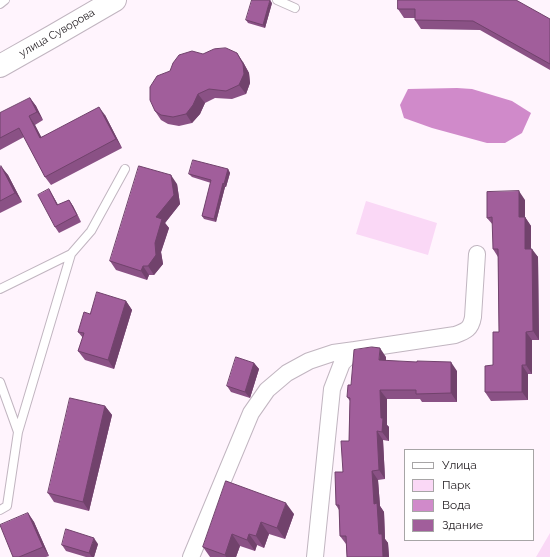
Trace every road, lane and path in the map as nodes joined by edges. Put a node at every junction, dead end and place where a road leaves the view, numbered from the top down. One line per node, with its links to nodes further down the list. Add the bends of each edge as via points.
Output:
1 (5, 0): 4 (lane)
2 (115, 0): 6 (main road, улица Суворова)
3 (277, 0): 5 (lane)
4 (0, 4)
5 (295, 8)
6 (0, 66)
7 (125, 169): 8 (lane, via 91,232)
8 (71, 254): 10 (lane); 13 (lane)
9 (477, 254): 11 (street, via 473,317 465,332)
10 (0, 289)
11 (355, 350): 15 (street, via 332,353 309,361 287,373 267,390 251,413); 16 (street, via 342,363 332,389)
12 (0, 384): 13 (lane)
13 (18, 432): 14 (lane, via 7,506)
14 (0, 510)
15 (191, 557)
16 (315, 557)

